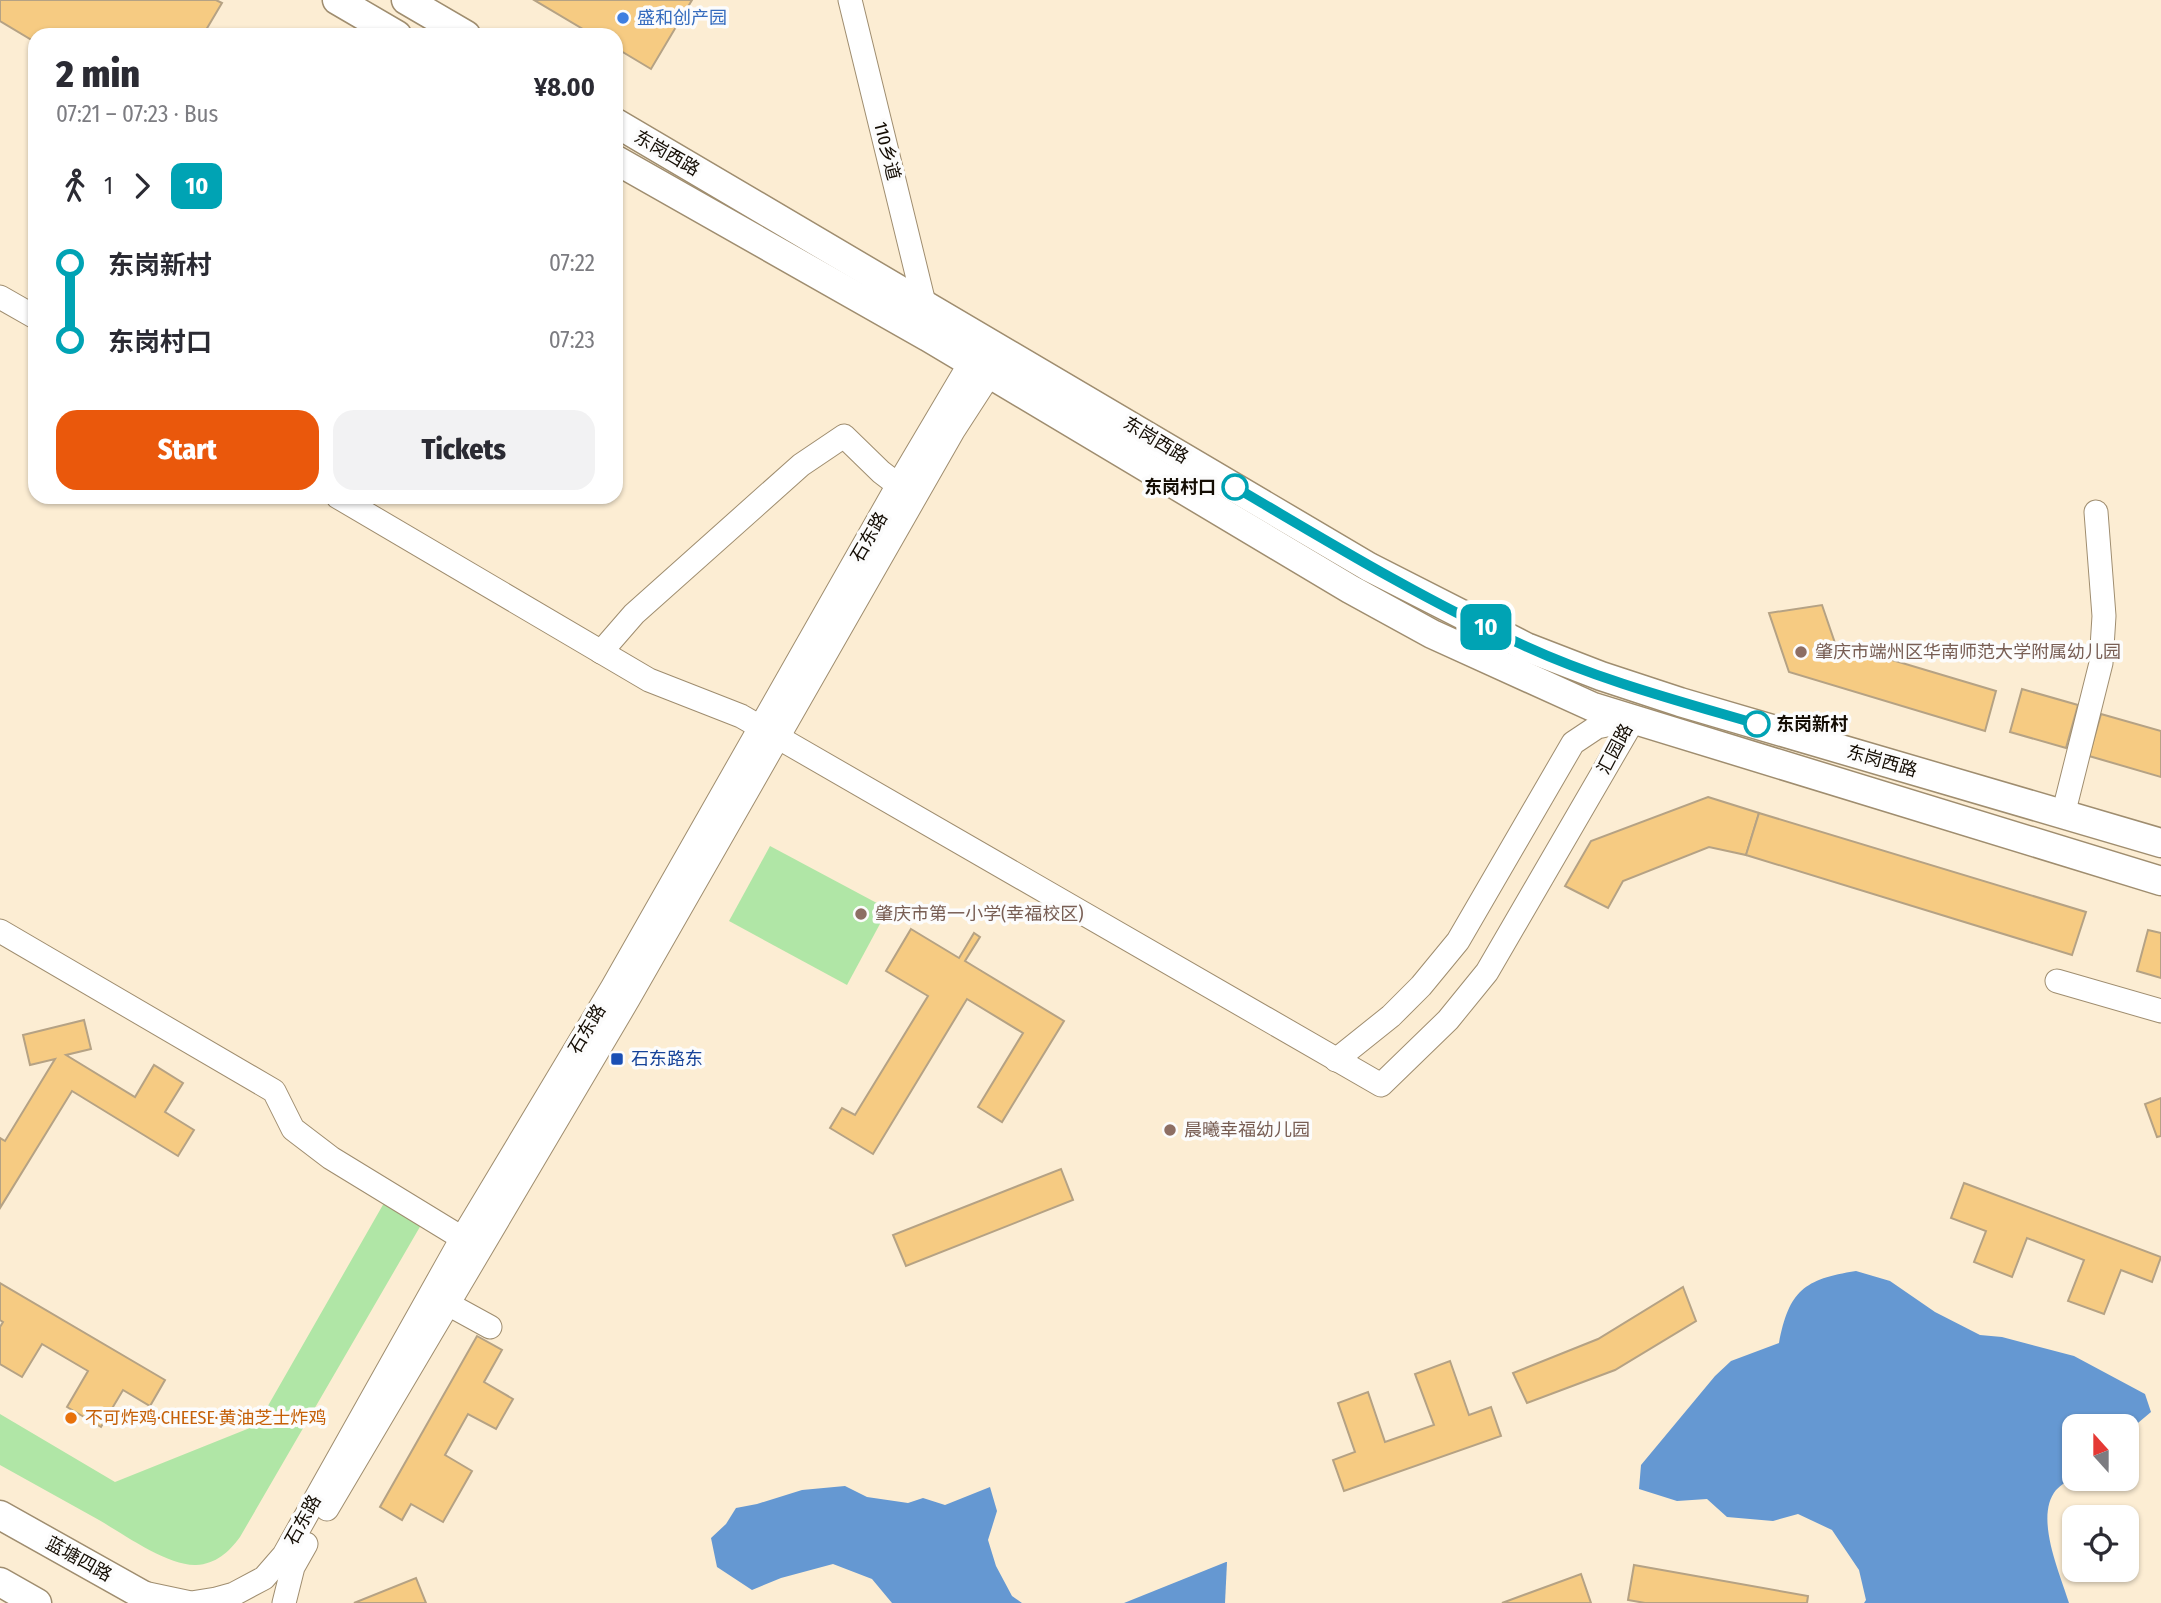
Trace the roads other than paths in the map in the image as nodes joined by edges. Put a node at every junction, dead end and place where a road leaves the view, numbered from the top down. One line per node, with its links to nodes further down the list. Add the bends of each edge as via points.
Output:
1 (337, 0): 4 (main road)
2 (406, 0): 5 (main road)
3 (850, 0): 9 (street, 110乡道)
4 (385, 28)
5 (454, 28)
6 (623, 127): 9 (main road, 东岗西路)
7 (623, 164): 12 (main road, 东岗西路)
8 (0, 297): 10 (street)
9 (924, 303): 11 (main road, 东岗西路)
10 (28, 313)
11 (995, 345): 12 (street); 19 (main road, 东岗西路, via 1369,567 1526,647 1681,702)
12 (980, 369): 13 (street, 石东路); 17 (main road, 东岗西路, via 1432,634 1593,707); 18 (street, 石东路, via 953,431)
13 (898, 485): 16 (street, via 844,436 801,465 634,614); 18 (street, 石东路)
14 (350, 504): 16 (street)
15 (2096, 512): 19 (street, via 2104,616 2101,663)
16 (600, 652): 18 (street, via 649,680 741,716)
17 (1634, 719): 21 (main road, 东岗西路); 25 (street, 汇园路, via 1597,727 1573,743 1458,941 1391,1016); 25 (street, 汇园路, via 1487,972 1448,1020 1381,1085)
18 (769, 733): 25 (street); 26 (street, 石东路); 27 (street, 石东路)
19 (2063, 815): 20 (main road, 东岗西路)
20 (2161, 843)
21 (2161, 881)
22 (0, 931): 26 (street, via 274,1091 293,1129 331,1158)
23 (2057, 981): 24 (street)
24 (2161, 1011)
25 (1336, 1059)
26 (462, 1238): 31 (street, 石东路, via 284,1555 264,1578 234,1594 191,1603)
27 (448, 1304): 28 (street); 33 (street, 石东路, via 293,1567)
28 (489, 1327)
29 (0, 1515): 31 (main road, 蓝塘四路)
30 (0, 1582): 32 (main road)
31 (148, 1598)
32 (37, 1603)
33 (285, 1603)

